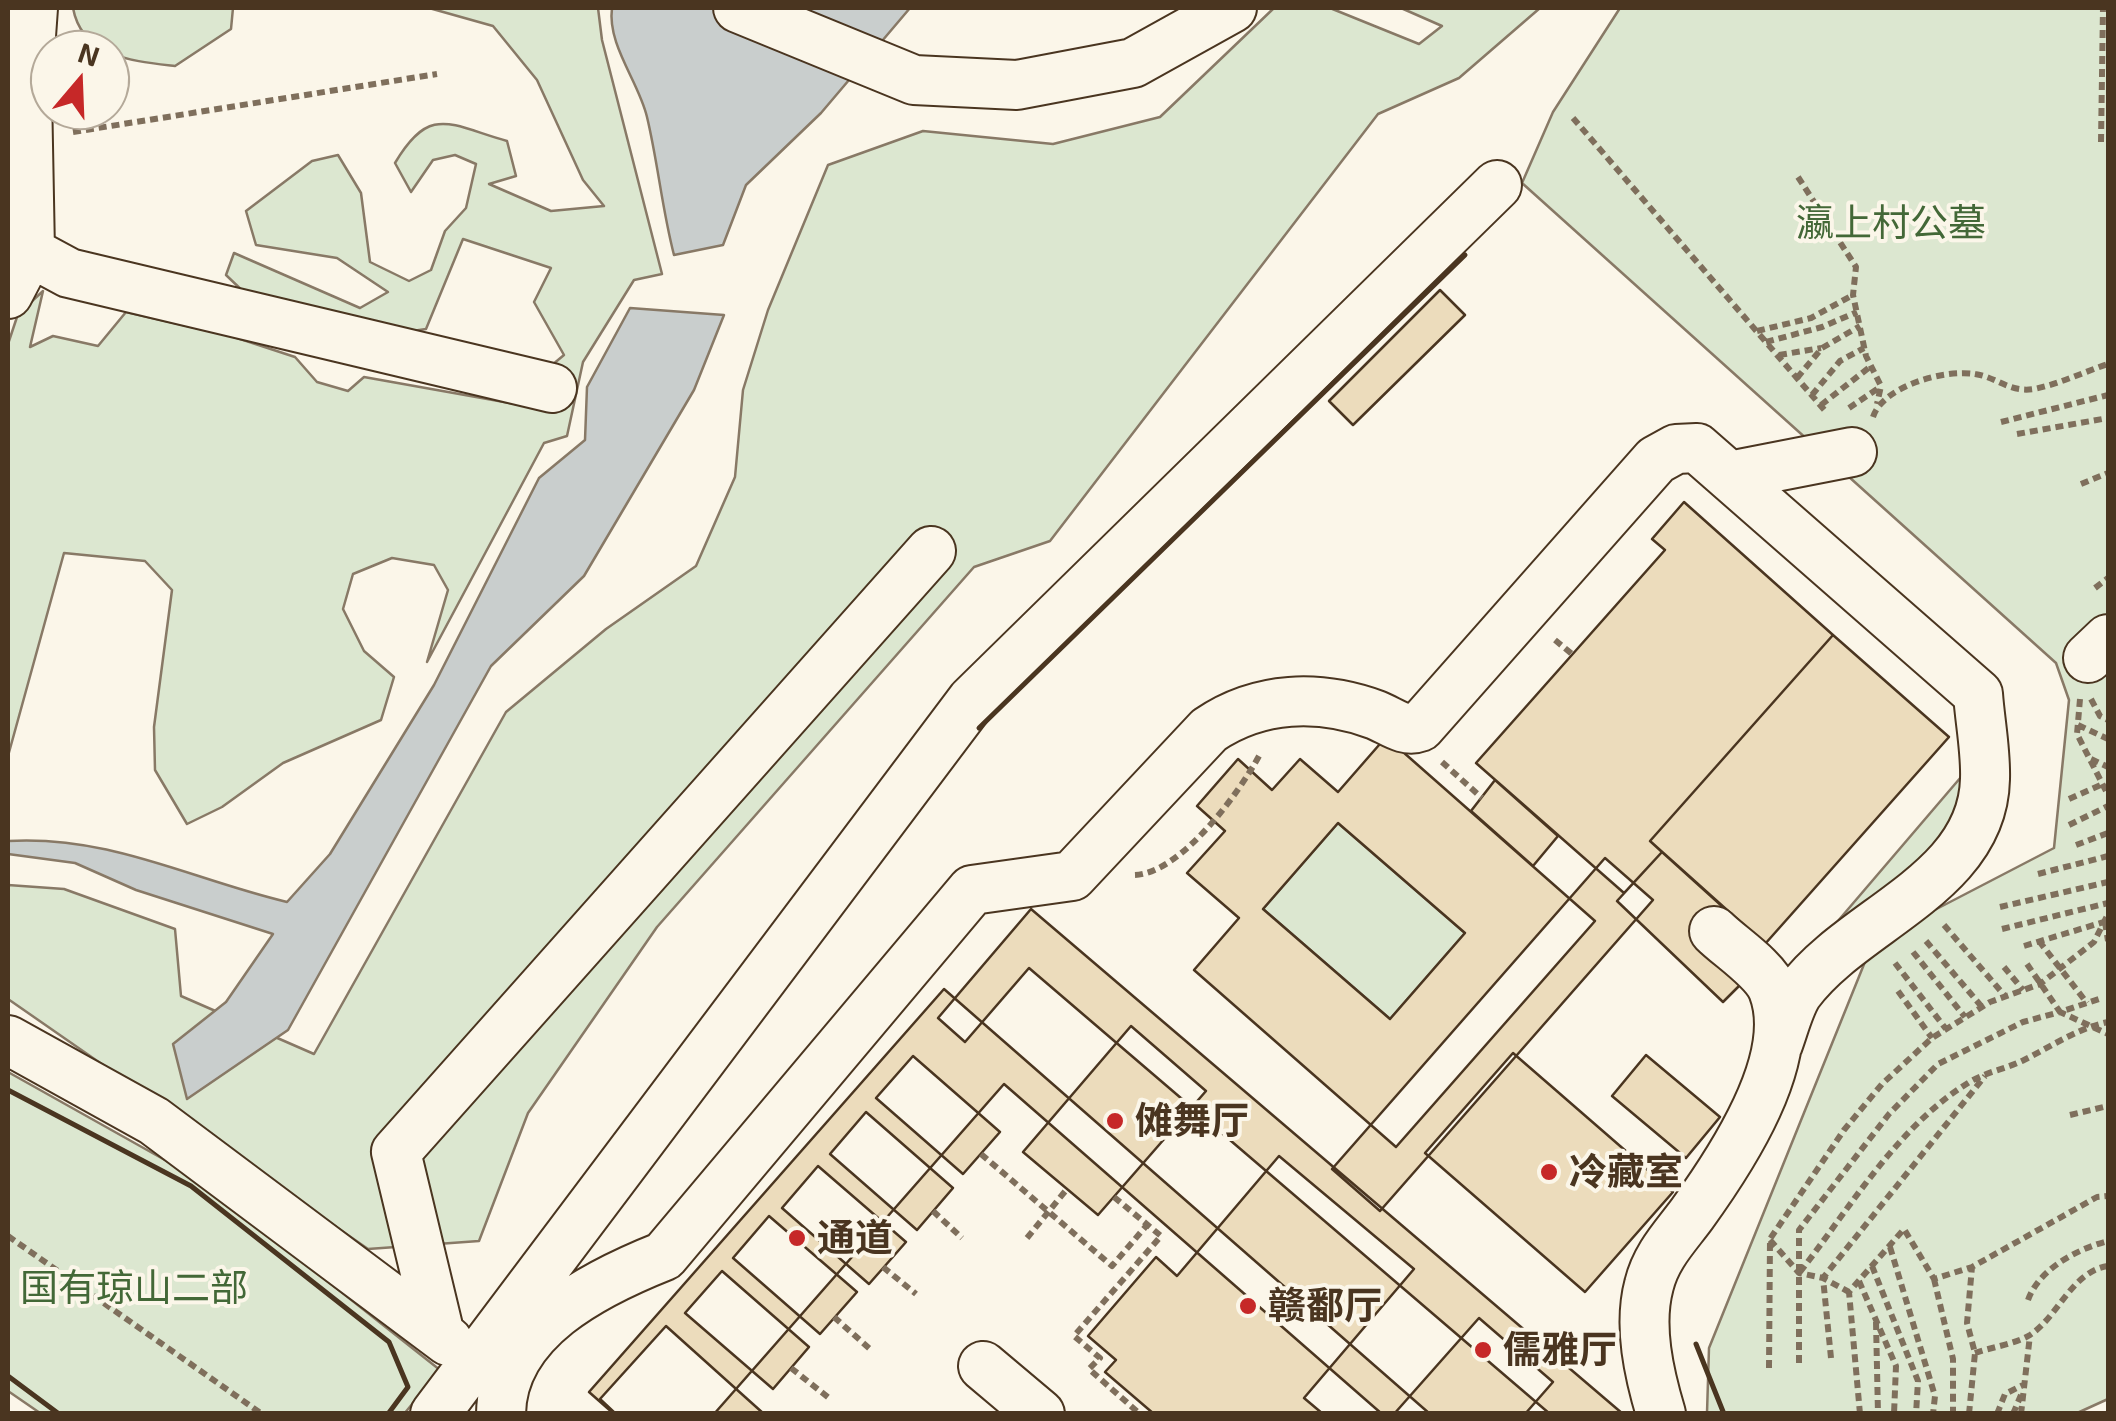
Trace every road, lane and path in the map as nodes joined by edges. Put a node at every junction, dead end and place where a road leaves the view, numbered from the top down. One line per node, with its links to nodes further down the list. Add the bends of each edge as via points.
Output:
1 (33, 8): 8 (street)
2 (738, 8): 3 (street, via 914,80 1018,85 1133,63)
3 (1232, 8)
4 (2103, 8): 7 (path)
5 (437, 74): 8 (path)
6 (1573, 118): 16 (path)
7 (2101, 142)
8 (22, 162): 11 (street)
9 (1798, 177): 13 (path, via 1856,266)
10 (1496, 185): 134 (street, via 972,700)
11 (30, 252): 12 (street); 25 (street, via 69,273)
12 (8, 294)
13 (1853, 295): 14 (path); 16 (path, via 1811,318)
14 (1856, 312): 15 (path); 17 (path)
15 (1860, 326): 18 (path); 19 (path)
16 (1757, 331): 17 (path)
17 (1766, 342): 20 (path)
18 (1822, 348): 20 (path); 23 (path)
19 (1864, 348): 22 (path); 27 (path, via 1840,360)
20 (1778, 355): 23 (path)
21 (2108, 364): 29 (path, via 2032,389 1959,374 1914,385)
22 (1871, 366): 24 (path); 28 (path)
23 (1798, 378): 27 (path)
24 (1881, 386): 28 (path, via 1834,420); 29 (path)
25 (552, 388)
26 (2108, 395): 31 (path)
27 (1812, 396): 28 (path)
28 (1820, 405)
29 (1876, 405): 33 (path)
30 (2108, 418): 32 (path)
31 (2000, 422)
32 (2017, 434)
33 (1852, 452): 35 (street)
34 (2108, 473): 36 (path)
35 (1729, 476): 41 (street, via 1697,448 1656,460 1420,726 1407,730 1338,704); 91 (street, via 1978,694 1986,782 1967,843 1796,995)
36 (2081, 484)
37 (931, 552): 122 (street, via 396,1152)
38 (2108, 578): 39 (path)
39 (2095, 588)
40 (2098, 649): 44 (path)
41 (1288, 702): 59 (street, via 1233,714 1208,730); 59 (path, via 1248,777 1180,856 1143,875)
42 (2108, 704): 43 (path)
43 (2095, 706)
44 (2078, 726): 45 (path); 46 (path)
45 (2108, 739)
46 (2090, 758): 47 (path); 49 (path)
47 (2108, 767)
48 (1448, 768): 51 (path)
49 (2106, 786): 50 (path); 52 (path)
50 (2108, 796)
51 (1482, 798)
52 (2069, 799)
53 (2108, 806): 54 (path)
54 (2069, 825)
55 (2108, 833): 56 (path)
56 (2076, 845)
57 (2108, 856): 58 (path)
58 (2038, 874)
59 (1072, 876): 135 (street, via 972,890 664,1256 602,1281 536,1330 501,1390)
60 (2108, 882): 62 (path)
61 (2108, 903): 65 (path)
62 (2000, 907)
63 (2107, 919): 68 (path); 69 (path); 75 (path, via 2094,942)
64 (1943, 924): 79 (path)
65 (2002, 928)
66 (1714, 931): 91 (street, via 1772,987)
67 (1922, 936): 82 (path)
68 (2038, 941): 71 (path); 75 (path)
69 (2108, 941)
70 (1907, 945): 84 (path)
71 (2024, 946)
72 (1892, 959): 87 (path)
73 (2026, 964): 76 (path)
74 (2004, 966): 78 (path)
75 (2060, 969): 76 (path); 81 (path)
76 (2040, 984): 78 (path); 83 (path)
77 (1898, 990): 89 (path)
78 (2023, 990): 79 (path)
79 (2005, 996): 82 (path)
80 (2099, 999): 81 (path)
81 (2087, 1003): 83 (path)
82 (1982, 1007): 84 (path)
83 (2060, 1012): 86 (path); 112 (path, via 2023,1022 1938,1064 1840,1172 1799,1230)
84 (1965, 1018): 87 (path)
85 (2108, 1022): 86 (path)
86 (2090, 1026): 88 (path); 92 (path)
87 (1946, 1029): 89 (path)
88 (2108, 1034)
89 (1932, 1038): 105 (path, via 1844,1130)
90 (8, 1040): 122 (street, via 154,1121)
91 (1778, 1044): 138 (street, via 1755,1113 1664,1249 1648,1286 1646,1361)
92 (1986, 1075): 112 (path, via 1950,1094 1910,1130); 113 (path)
93 (2108, 1106): 94 (path)
94 (2070, 1114)
95 (981, 1154): 100 (path)
96 (1067, 1189): 100 (path)
97 (2108, 1196): 111 (path)
98 (1114, 1197): 101 (path)
99 (933, 1211): 103 (path)
100 (1049, 1212): 101 (path, via 1112,1266); 104 (path)
101 (1147, 1224): 137 (path, via 1161,1236 1074,1336 1100,1358 1089,1369)
102 (8, 1236): 132 (path)
103 (962, 1238)
104 (1027, 1238)
105 (1770, 1238): 112 (path); 129 (path)
106 (2108, 1240): 118 (path, via 2049,1270)
107 (1890, 1246): 108 (path); 114 (path, via 1904,1230); 143 (path, via 1935,1396)
108 (1872, 1266): 115 (path); 142 (path, via 1918,1381)
109 (2108, 1266): 121 (path, via 2068,1292)
110 (883, 1267): 117 (path)
111 (1972, 1268): 114 (path); 124 (path, via 1967,1323)
112 (1799, 1273): 113 (path); 126 (path)
113 (1824, 1278): 116 (path); 125 (path)
114 (1934, 1279): 144 (path, via 1953,1359)
115 (1859, 1281): 116 (path); 119 (path)
116 (1849, 1292): 139 (path)
117 (916, 1294)
118 (2028, 1300)
119 (1876, 1316): 140 (path); 141 (path, via 1896,1366)
120 (834, 1317): 123 (path)
121 (2030, 1334): 124 (path); 130 (path)
122 (440, 1335): 133 (street, via 470,1359)
123 (870, 1349)
124 (1975, 1353): 145 (path)
125 (1832, 1358)
126 (1799, 1362)
127 (983, 1366): 136 (street)
128 (791, 1368): 131 (path)
129 (1769, 1368)
130 (2024, 1384): 146 (path, via 2005,1394); 147 (path)
131 (829, 1398)
132 (262, 1414)
133 (426, 1414)
134 (435, 1414)
135 (501, 1414)
136 (1040, 1414)
137 (1140, 1414)
138 (1661, 1414)
139 (1860, 1414)
140 (1878, 1414)
141 (1894, 1414)
142 (1916, 1414)
143 (1933, 1414)
144 (1953, 1414)
145 (1970, 1414)
146 (1997, 1414)
147 (2017, 1414)

